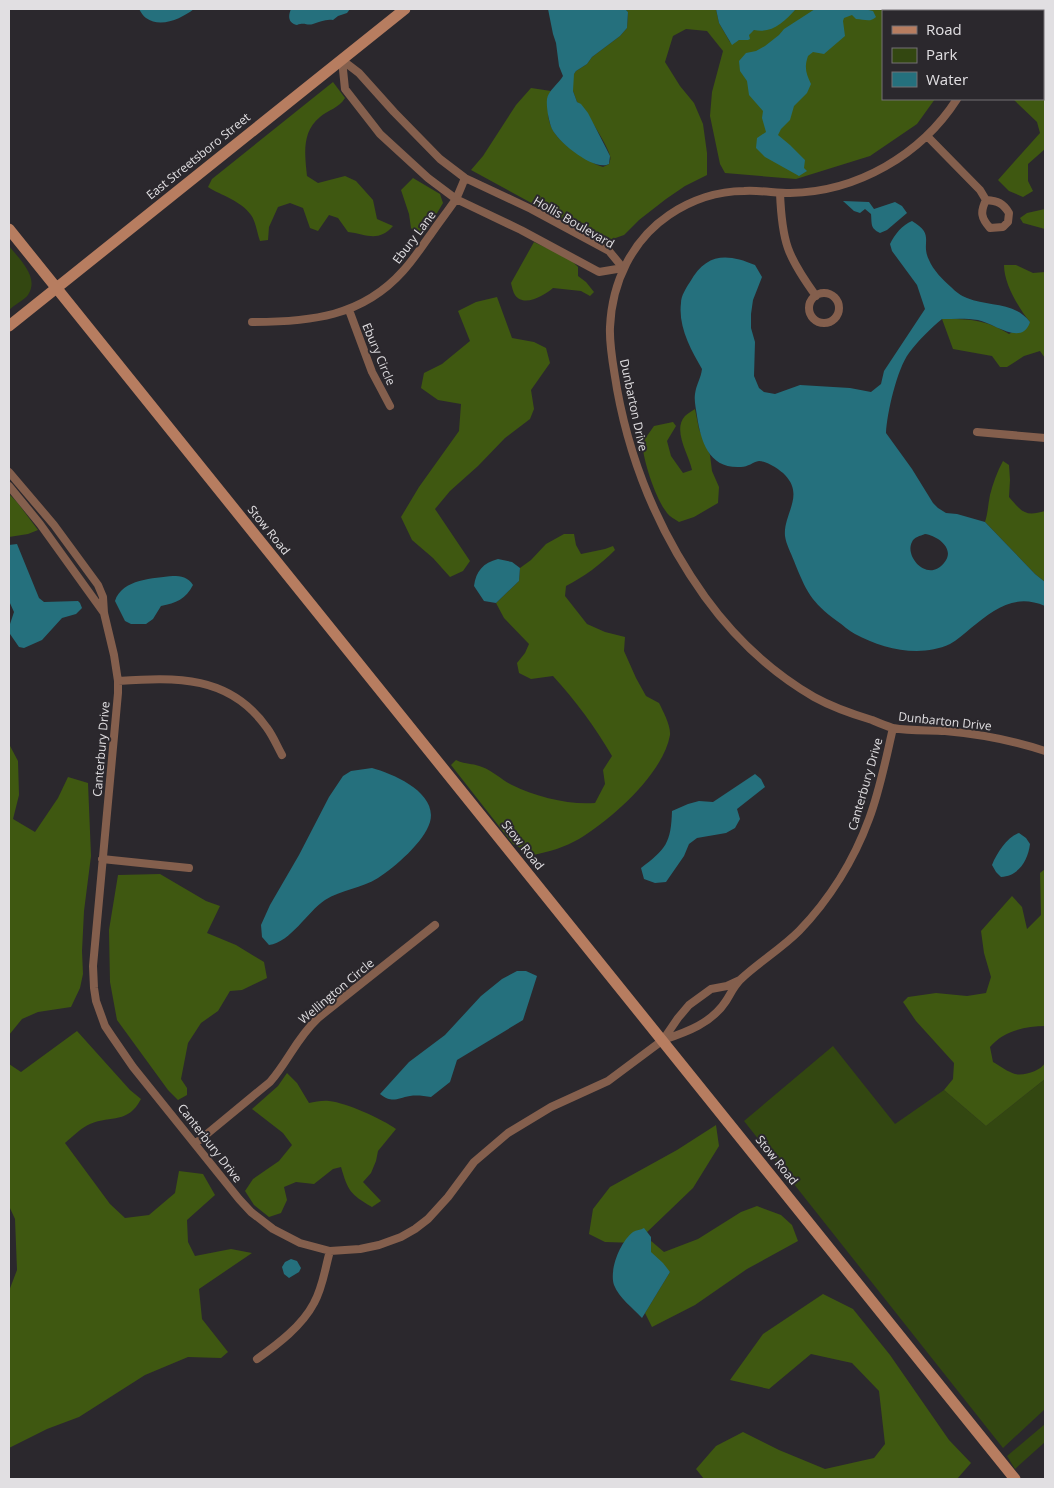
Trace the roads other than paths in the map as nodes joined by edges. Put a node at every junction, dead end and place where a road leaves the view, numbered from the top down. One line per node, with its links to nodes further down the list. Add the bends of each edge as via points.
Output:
1 (405, 9): 2 (street, East Streetsboro Street)
2 (342, 60): 5 (street, Hollis Boulevard, via 359,73 440,159); 7 (street, via 345,89 380,134); 11 (street, East Streetsboro Street)
3 (956, 100): 4 (street, Dunbarton Drive)
4 (927, 136): 6 (street, Dunbarton Drive, via 897,160 856,180 812,192); 8 (street)
5 (465, 178): 7 (street, Ebury Lane); 10 (street, Hollis Boulevard, via 609,251)
6 (780, 193): 10 (street, Dunbarton Drive, via 724,192 681,208 652,230); 12 (street, via 787,249)
7 (456, 199): 10 (street, via 600,272); 13 (street, Ebury Lane, via 400,274 376,294)
8 (986, 200)
9 (9, 229): 11 (street, Stow Road)
10 (624, 268): 28 (street, Dunbarton Drive, via 610,328 622,418 634,463 650,503 684,566 724,621 773,670 818,700)
11 (56, 288): 15 (street, East Streetsboro Street); 35 (street, Stow Road)
12 (816, 296): 12 (street, via 810,303 810,313 816,321 831,322 839,310 837,300 830,294)
13 (348, 310): 14 (street, Ebury Lane, via 291,322); 16 (street, Ebury Circle, via 372,372)
14 (252, 322)
15 (9, 326)
16 (390, 406)
17 (978, 432): 18 (street)
18 (1045, 438)
19 (9, 472): 20 (street, Canterbury Drive)
20 (19, 482): 21 (street); 22 (street, Canterbury Drive)
21 (10, 488): 23 (street, Canterbury Drive)
22 (54, 525): 23 (street); 24 (street, Canterbury Drive)
23 (45, 531): 25 (street, Canterbury Drive)
24 (82, 564): 25 (street); 26 (street, Canterbury Drive, via 101,592)
25 (73, 570): 26 (street, Canterbury Drive)
26 (104, 613): 27 (street, Canterbury Drive)
27 (118, 681): 30 (street, via 187,680 224,692 259,718); 31 (street, Canterbury Drive)
28 (893, 728): 29 (street, Dunbarton Drive, via 982,735); 34 (street, Canterbury Drive, via 870,818 860,843 836,884 799,931)
29 (1045, 751)
30 (282, 755)
31 (102, 859): 32 (street); 36 (street, Canterbury Drive, via 93,972 99,1011 133,1067)
32 (189, 868)
33 (435, 926): 36 (street, Wellington Circle, via 318,1018 301,1035 270,1082)
34 (740, 980): 35 (street, Canterbury Drive, via 726,1002 710,1018 694,1029); 35 (street, Canterbury Drive, via 711,989 689,1005)
35 (663, 1040): 37 (street, Canterbury Drive, via 608,1081 508,1133 474,1162 438,1208 415,1229 379,1245); 39 (street, Stow Road)
36 (196, 1143): 37 (street, Canterbury Drive, via 239,1199 261,1220 300,1243)
37 (330, 1251): 38 (street, via 314,1303 296,1327)
38 (257, 1359)
39 (1015, 1479)

